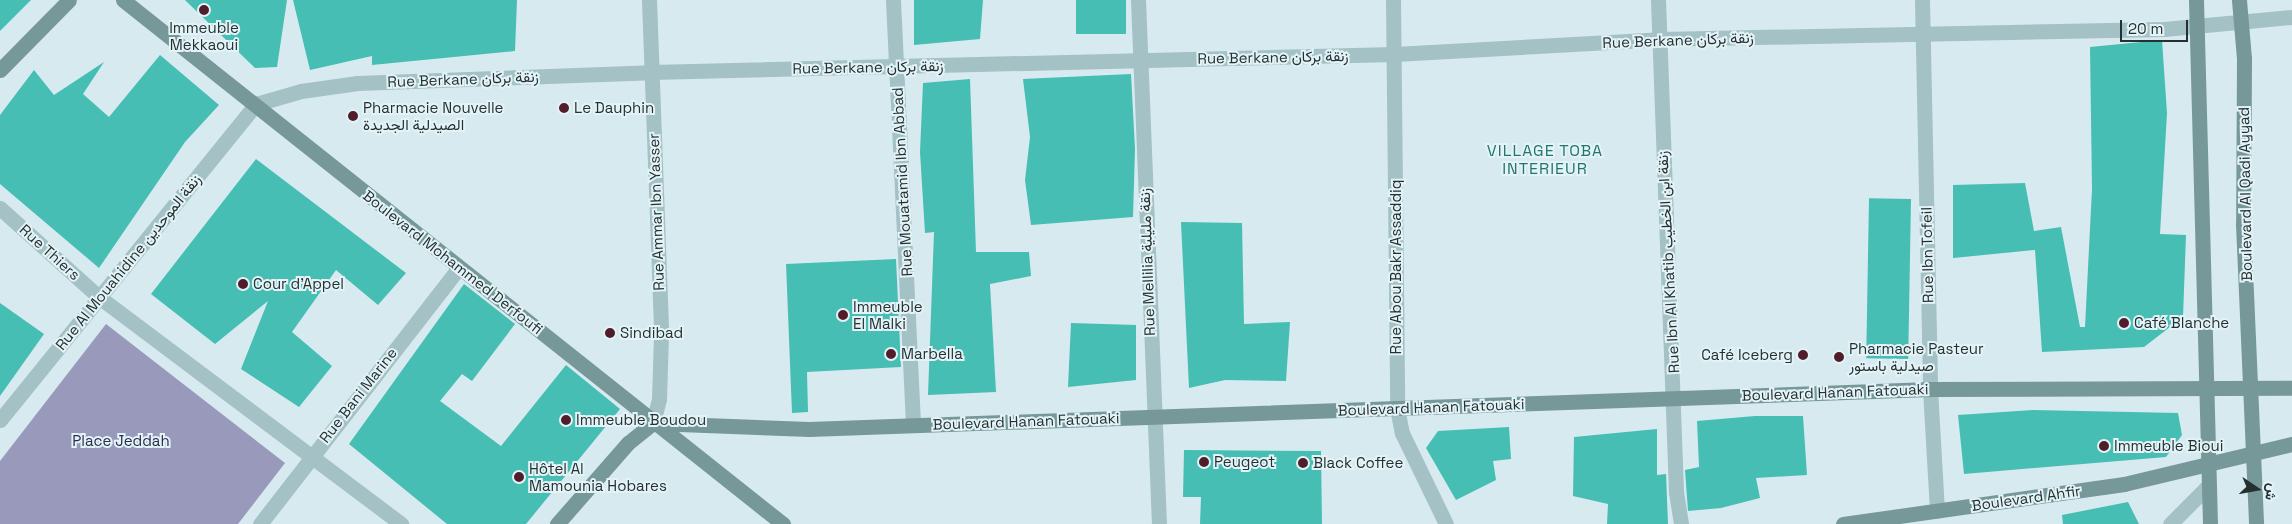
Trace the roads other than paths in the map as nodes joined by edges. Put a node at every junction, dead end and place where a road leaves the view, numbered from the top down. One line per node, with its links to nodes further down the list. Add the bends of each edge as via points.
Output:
1 (69, 0): 19 (street)
2 (124, 0): 21 (street, Boulevard Mohammed Derfoufi, via 190,56)
3 (649, 0): 20 (street, Rue Ammar Ibn Yasser)
4 (893, 0): 18 (street, Rue Mouatamid Ibn Abbad)
5 (1138, 0): 17 (street, Rue Mellilia زنقة مليلية)
6 (1393, 0): 16 (street, Rue Abou Bakr Assaddiq)
7 (1658, 0): 15 (street, Rue Ibn Al Khatib زنقة ابن الخطيب)
8 (1922, 0): 14 (street, Rue Ibn Tofeil)
9 (2196, 0): 13 (street)
10 (2239, 0): 12 (street, Boulevard Al Qadi Ayyad)
11 (2292, 17): 12 (street, Rue Berkane زنقة بركان)
12 (2239, 20): 13 (street, Rue Berkane زنقة بركان); 28 (street, Boulevard Al Qadi Ayyad, via 2244,58 2243,224)
13 (2196, 24): 14 (street, Rue Berkane زنقة بركان, via 2164,29); 25 (street)
14 (1925, 35): 15 (street, Rue Berkane زنقة بركان); 27 (street, Rue Ibn Tofeil)
15 (1660, 39): 16 (street, Rue Berkane زنقة بركان); 29 (street, Rue Ibn Al Khatib زنقة ابن الخطيب)
16 (1395, 54): 17 (street, Rue Berkane زنقة بركان); 30 (street, Rue Abou Bakr Assaddiq)
17 (1141, 60): 18 (street, Rue Berkane زنقة بركان); 31 (street, Rue Mellilia زنقة مليلية)
18 (896, 66): 20 (street, Rue Berkane زنقة بركان); 34 (street, Rue Mouatamid Ibn Abbad)
19 (0, 70)
20 (651, 72): 21 (street, Rue Berkane زنقة بركان, via 357,83 301,92); 33 (street, Rue Ammar Ibn Yasser, via 661,335 659,399)
21 (256, 104): 23 (street, Boulevard Mohammed Derfoufi); 24 (street, Rue Al Mouahidine زنقة الموحدين)
22 (0, 208): 24 (street, Rue Thiers)
23 (458, 268): 33 (street, Boulevard Mohammed Derfoufi); 37 (street, Rue Bani Marine)
24 (100, 296): 32 (street, Rue Al Mouahidine زنقة الموحدين); 37 (street, Rue Thiers)
25 (2208, 387): 27 (street, Boulevard Hanan Fatouaki); 28 (street, Boulevard Hanan Fatouaki); 38 (street)
26 (2292, 388): 28 (street, Boulevard Hanan Fatouaki)
27 (1930, 389): 29 (street, Boulevard Hanan Fatouaki); 40 (street, Rue Ibn Tofeil)
28 (2250, 389): 36 (street, Boulevard Al Qadi Ayyad)
29 (1675, 397): 30 (street, Boulevard Hanan Fatouaki); 47 (street, Rue Ibn Al Khatib زنقة ابن الخطيب, via 1676,492)
30 (1397, 408): 31 (street, Boulevard Hanan Fatouaki); 46 (street, Rue Abou Bakr Assaddiq, via 1402,433)
31 (1152, 417): 34 (street, Boulevard Hanan Fatouaki); 45 (street, Rue Mellilia زنقة مليلية)
32 (0, 420)
33 (653, 423): 34 (street, Boulevard Hanan Fatouaki, via 809,429); 43 (street, via 628,443); 44 (street, Boulevard Mohammed Derfoufi)
34 (913, 424)
35 (2292, 444): 36 (street, Boulevard Ahfir)
36 (2255, 453): 38 (street, Boulevard Ahfir); 51 (street, Boulevard Al Qadi Ayyad)
37 (311, 455): 41 (street, Rue Bani Marine); 42 (street, Rue Thiers)
38 (2208, 466): 39 (street); 40 (street, Boulevard Ahfir, via 2124,484)
39 (2209, 485): 49 (street); 50 (street)
40 (1937, 511): 48 (street, Boulevard Ahfir)
41 (260, 524)
42 (401, 524)
43 (557, 524)
44 (783, 524)
45 (1159, 524)
46 (1446, 524)
47 (1681, 524)
48 (1843, 524)
49 (2170, 524)
50 (2210, 524)
51 (2256, 524)

